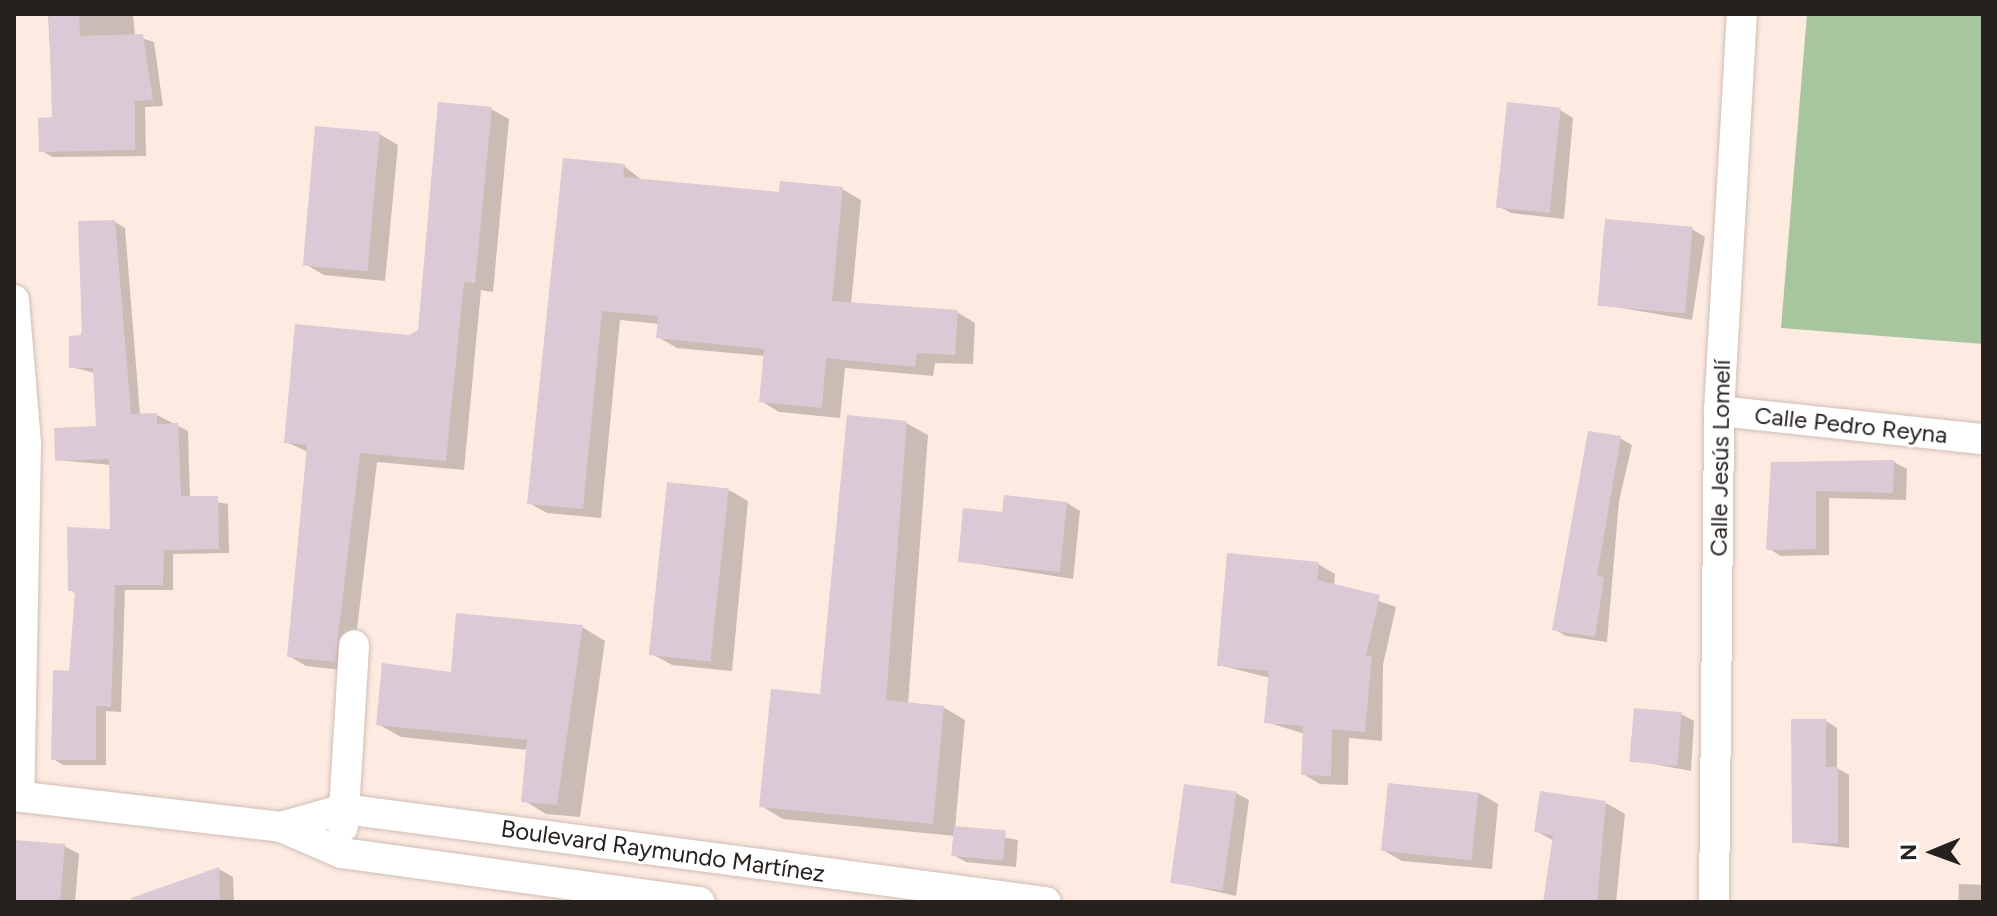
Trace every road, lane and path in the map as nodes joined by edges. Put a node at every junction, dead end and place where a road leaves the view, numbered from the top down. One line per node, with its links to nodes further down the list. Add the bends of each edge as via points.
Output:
1 (1742, 14): 3 (street, Calle Jesús Lomelí)
2 (14, 300): 6 (street, via 26,444)
3 (1719, 411): 4 (street, Calle Pedro Reyna); 12 (street, Calle Jesús Lomelí)
4 (1983, 439)
5 (354, 645): 7 (street)
6 (16, 796): 8 (street, Boulevard Raymundo Martínez)
7 (344, 809): 8 (street, Boulevard Raymundo Martínez); 9 (street); 11 (street, Boulevard Raymundo Martínez)
8 (281, 827): 9 (street, Boulevard Raymundo Martínez)
9 (341, 853): 10 (street, Boulevard Raymundo Martínez)
10 (700, 902)
11 (1046, 902)
12 (1714, 902)

